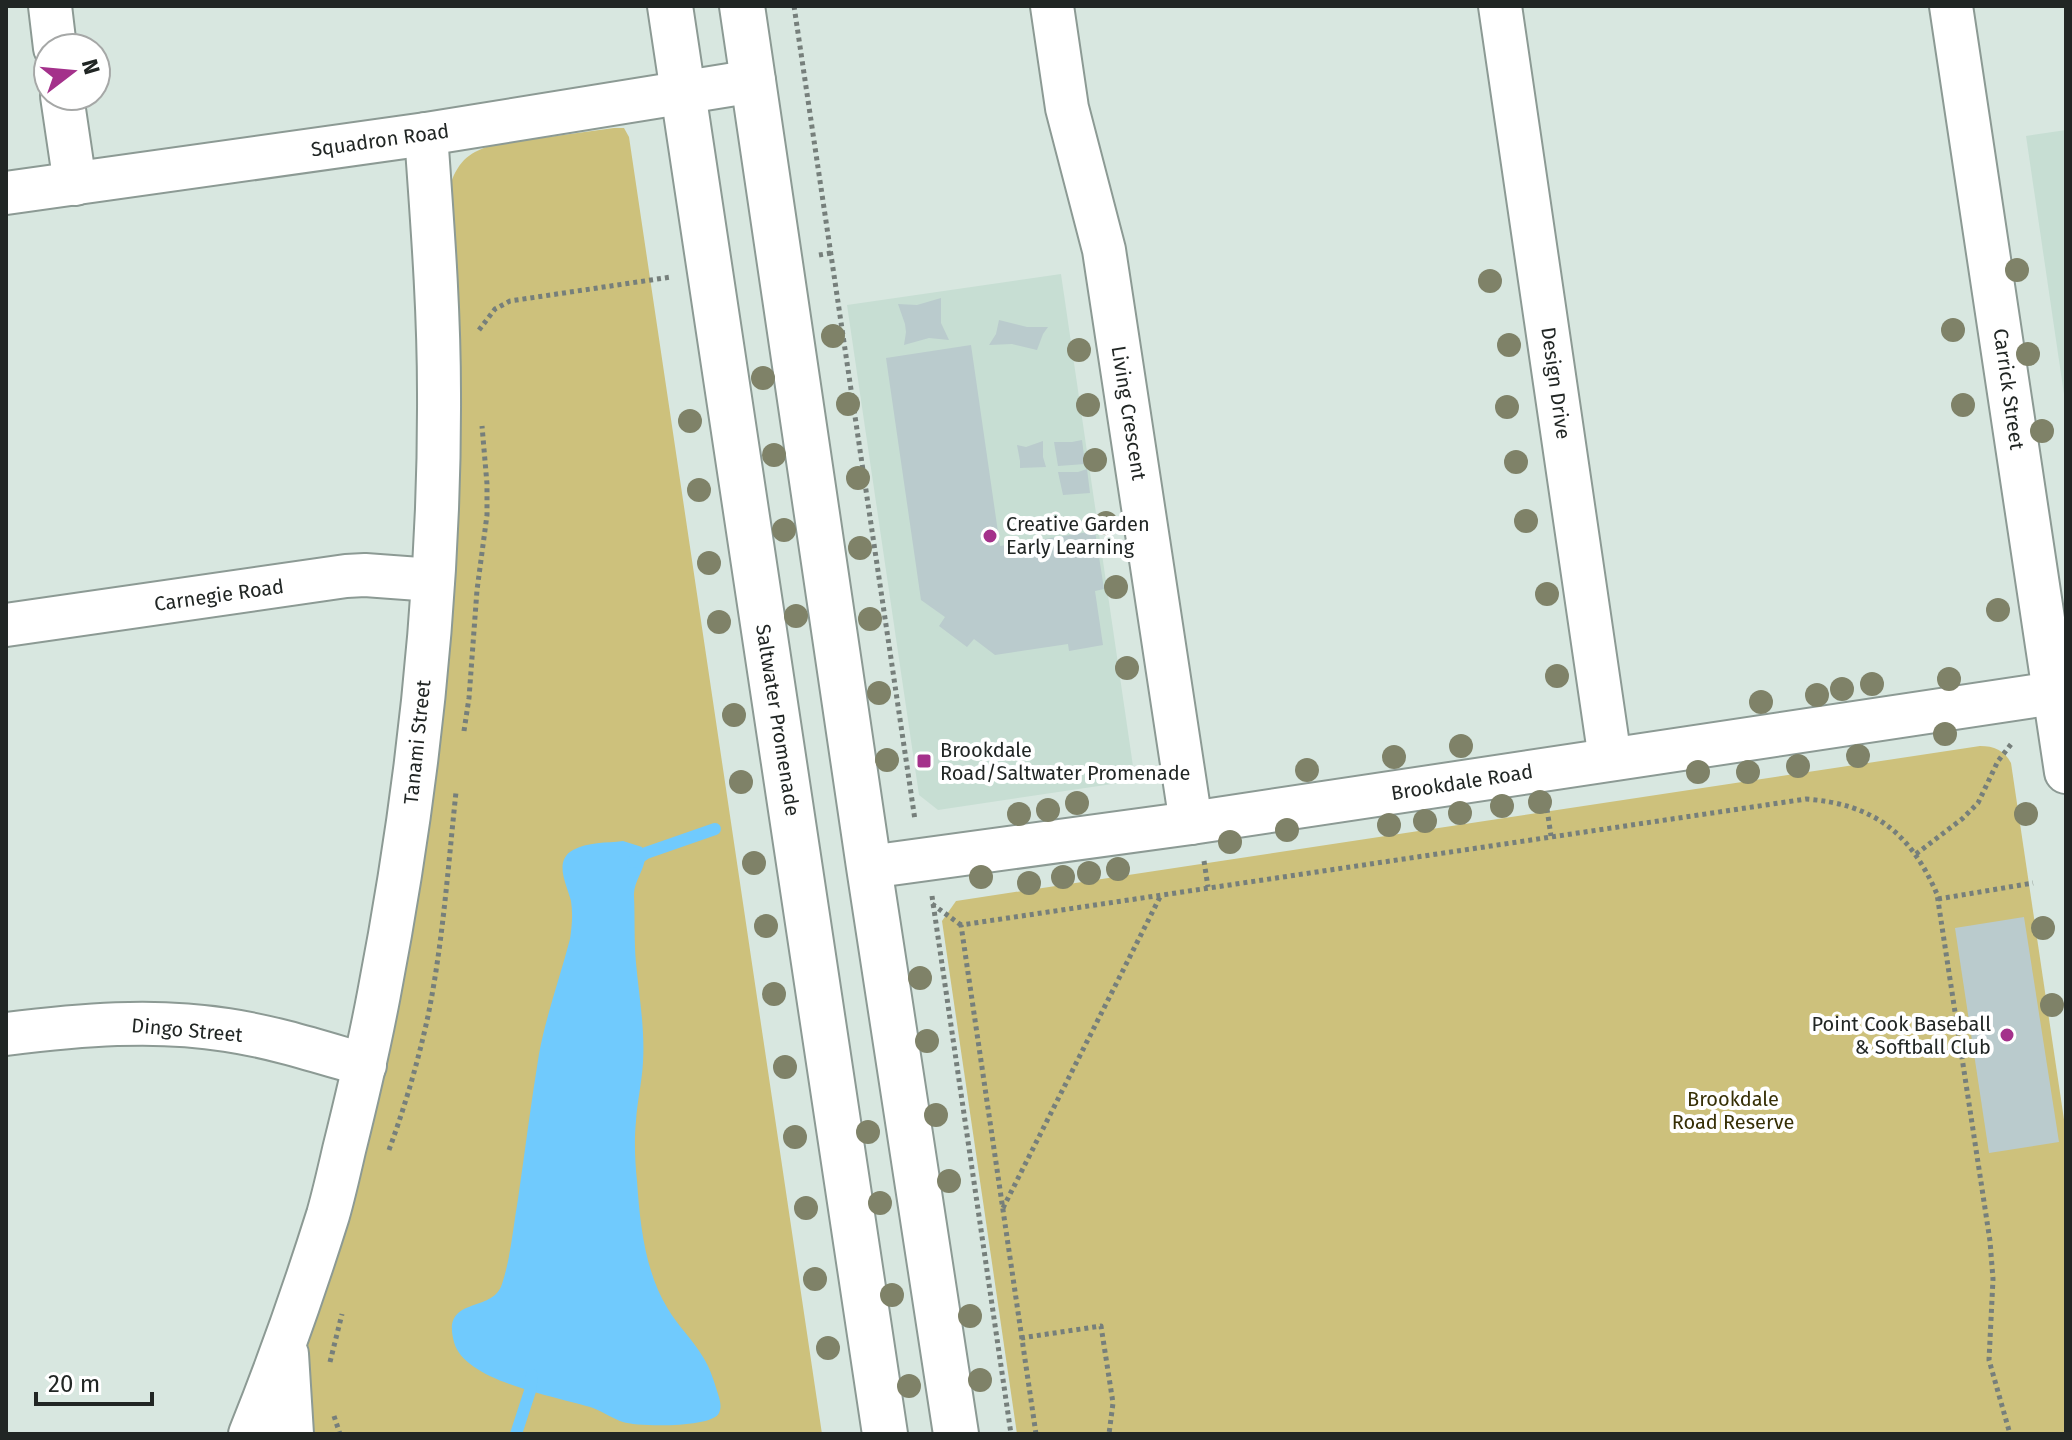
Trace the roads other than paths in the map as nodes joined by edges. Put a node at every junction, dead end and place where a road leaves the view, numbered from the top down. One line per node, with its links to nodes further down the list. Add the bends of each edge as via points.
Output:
1 (50, 6): 7 (street)
2 (670, 6): 9 (street, Saltwater Promenade)
3 (742, 6): 8 (street)
4 (1052, 6): 20 (street, Living Crescent, via 1067,108 1104,250)
5 (1500, 6): 17 (street, Design Drive)
6 (1951, 6): 16 (street, Carrick Street)
7 (53, 32)
8 (754, 81): 9 (street, Squadron Road); 21 (street)
9 (682, 93): 11 (street, Squadron Road); 19 (street, Saltwater Promenade)
10 (64, 112): 12 (street)
11 (426, 134): 12 (street, Squadron Road); 14 (street, Tanami Street, via 439,392)
12 (75, 184): 13 (street, Squadron Road)
13 (6, 193)
14 (433, 580): 15 (street, Carnegie Road, via 346,576); 23 (street, Tanami Street, via 416,765)
15 (6, 625)
16 (2054, 693): 17 (street, Brookdale Road); 18 (street, Carrick Street)
17 (1610, 759): 20 (street, Brookdale Road)
18 (2066, 772)
19 (794, 827): 21 (street, via 829,858); 27 (street, Saltwater Promenade)
20 (1197, 841): 21 (street, Brookdale Road, via 925,858)
21 (869, 867): 28 (street)
22 (6, 1034): 23 (street, Dingo Street, via 105,1024 198,1027 280,1041)
23 (365, 1065): 24 (street, Tanami Street, via 329,1212)
24 (286, 1336): 25 (street, Tanami Street); 26 (street, Tanami Street)
25 (250, 1434)
26 (292, 1434)
27 (885, 1434)
28 (956, 1434)

